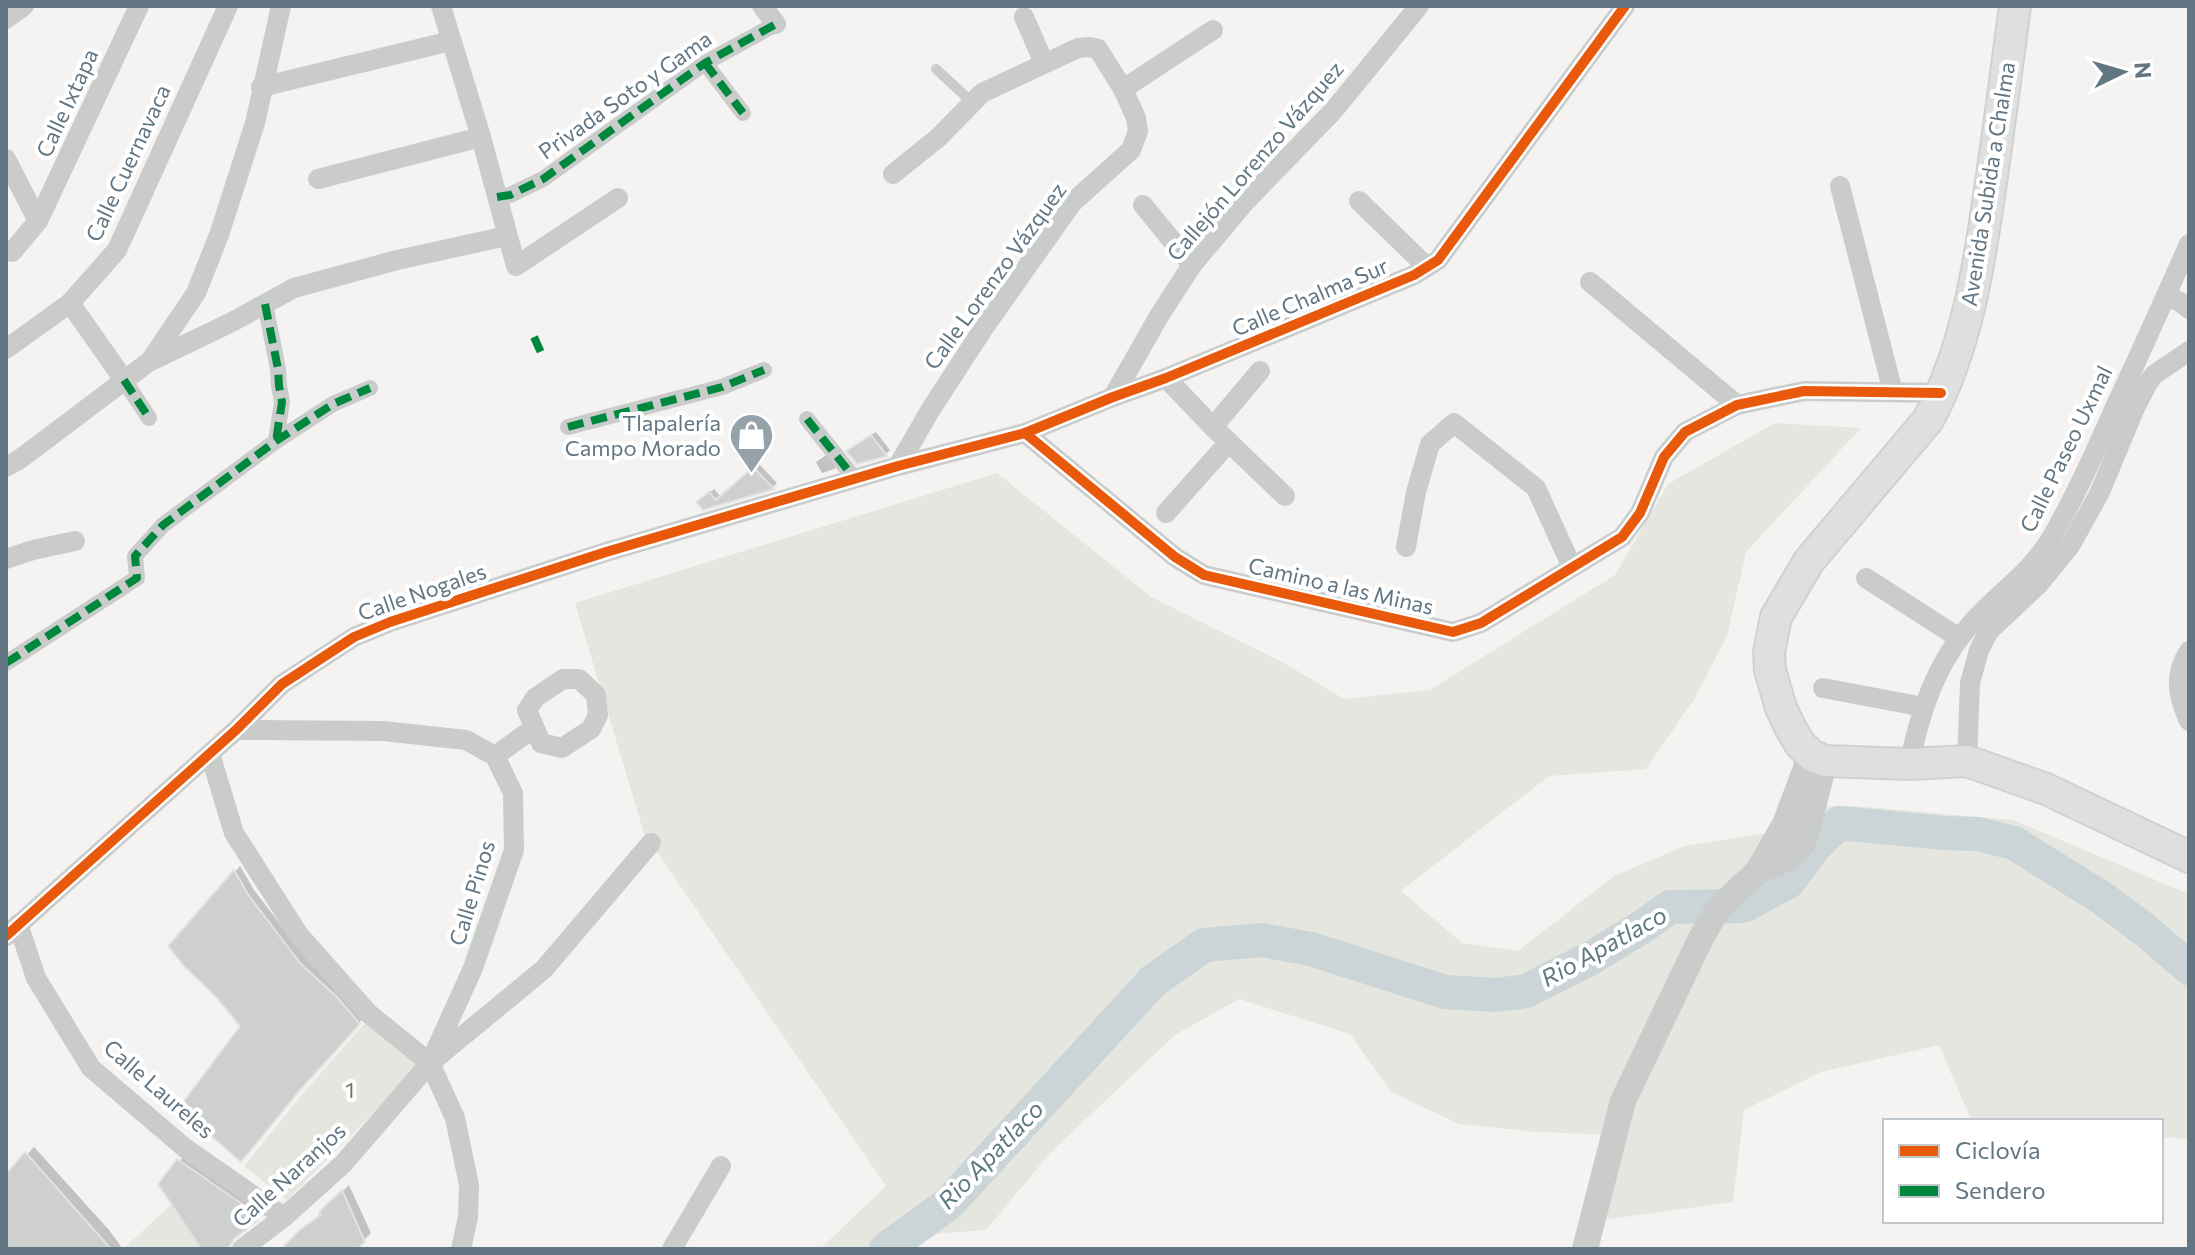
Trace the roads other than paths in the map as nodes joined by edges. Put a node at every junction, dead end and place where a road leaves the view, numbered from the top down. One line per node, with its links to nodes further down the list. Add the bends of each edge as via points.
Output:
1 (24, 6): 11 (street)
2 (139, 6): 31 (street, Calle Ixtapa)
3 (228, 6): 39 (street, Calle Cuernavaca, via 117,250)
4 (281, 6): 18 (street)
5 (441, 6): 14 (street)
6 (762, 6): 12 (street)
7 (1419, 6): 35 (street, Callejón Lorenzo Vázquez, via 1334,110)
8 (1625, 6): 36 (street, Calle Chalma Sur, via 1438,260)
9 (2015, 6): 51 (main road, Avenida Subida a Chalma, via 1979,266)
10 (1024, 17): 16 (street)
11 (6, 19)
12 (776, 24): 15 (street, Privada Soto y Gama)
13 (1213, 30): 19 (street)
14 (451, 41): 18 (street); 22 (street)
15 (705, 63): 21 (street); 27 (street, Privada Soto y Gama, via 543,179)
16 (1044, 63): 19 (street, Calle Lorenzo Vázquez, via 1078,48 1098,49); 20 (street)
17 (936, 69): 20 (lane)
18 (261, 87): 44 (street, via 255,123 209,263 196,293)
19 (1123, 89): 61 (street, Calle Lorenzo Vázquez, via 1138,131 1131,150 1072,203 975,342)
20 (978, 98): 24 (street)
21 (743, 113)
22 (481, 137): 25 (street); 27 (street)
23 (6, 159): 31 (street)
24 (893, 174)
25 (318, 179)
26 (1840, 186): 50 (street)
27 (497, 197): 32 (street)
28 (618, 198): 32 (street, via 516,266)
29 (1359, 201): 36 (street)
30 (1143, 205): 35 (street)
31 (38, 221): 34 (street, Calle Ixtapa)
32 (507, 236): 40 (street, via 294,288)
33 (2189, 244): 38 (street, Calle Paseo Uxmal)
34 (12, 252)
35 (1192, 265): 52 (street, Callejón Lorenzo Vázquez)
36 (1427, 267): 47 (street, Calle Chalma Sur)
37 (1590, 282): 53 (street)
38 (2166, 296): 41 (street); 71 (street, Calle Paseo Uxmal, via 2051,539 2017,582)
39 (70, 303): 42 (street, Calle Cuernavaca); 48 (street)
40 (265, 304): 44 (street); 59 (street, via 282,402)
41 (2189, 309)
42 (6, 349)
43 (2189, 351): 76 (street, Calle Paseo Uxmal, via 2149,381 2070,546 1989,631)
44 (150, 361): 48 (street)
45 (764, 370): 56 (street, via 722,387)
46 (1260, 371): 57 (street)
47 (1166, 378): 52 (street, Calle Chalma Sur); 57 (street)
48 (124, 380): 54 (street); 62 (street)
49 (370, 388): 59 (street, via 333,404)
50 (1893, 392): 51 (street, Camino a las Minas); 53 (street, Camino a las Minas, via 1804,391)
51 (1941, 393): 83 (main road, Avenida Subida a Chalma, via 1928,420 1809,561 1776,617 1769,652 1774,688 1800,744)
52 (1113, 397): 58 (street, Calle Chalma Sur)
53 (1737, 405): 69 (street, Camino a las Minas, via 1685,432 1664,457 1640,513 1622,537)
54 (149, 418)
55 (807, 419): 63 (street)
56 (568, 427)
57 (1213, 427): 60 (street)
58 (1025, 433): 61 (street, Calle Chalma Sur); 69 (street, Camino a las Minas, via 1204,575 1453,632 1481,623)
59 (276, 441): 73 (street, via 163,525 135,556 137,578)
60 (1229, 442): 64 (street); 65 (street)
61 (898, 466): 63 (street, Calle Nogales)
62 (6, 467)
63 (855, 479): 80 (street, Calle Nogales, via 390,622 354,637 293,676)
64 (1285, 496)
65 (1166, 513)
66 (75, 541): 68 (street)
67 (1406, 547): 69 (street, via 1430,444 1454,423 1536,488)
68 (6, 559)
69 (1572, 567)
70 (1866, 578): 71 (street)
71 (1959, 638): 74 (street, Calle Paseo Uxmal)
72 (2189, 651): 78 (street, via 2178,685)
73 (6, 663)
74 (1934, 681): 76 (street); 77 (street, Calle Paseo Uxmal)
75 (1823, 688): 77 (street)
76 (1969, 696): 84 (street, Calle Paseo Uxmal)
77 (1924, 707): 85 (street, Calle Paseo Uxmal)
78 (2189, 721)
79 (534, 728): 82 (street)
80 (236, 730): 81 (street, Calle Nogales); 82 (street, via 383,731 466,740)
81 (210, 754): 88 (street, Calle Nogales); 89 (street, via 234,833 299,935 368,1013)
82 (495, 756): 89 (street, Calle Pinos, via 513,793 514,850 473,968)
83 (1818, 758): 85 (main road); 95 (street, via 1804,841 1791,857 1758,871 1718,909 1623,1101)
84 (1967, 761): 85 (main road); 87 (main road, via 2046,789)
85 (1909, 764)
86 (651, 843): 89 (street, via 544,969)
87 (2189, 857)
88 (12, 930): 91 (street, Calle Laureles, via 91,1068 185,1148)
89 (430, 1063): 91 (street, Calle Naranjos, via 343,1164); 93 (street, via 455,1118 469,1185)
90 (721, 1166): 94 (street)
91 (284, 1217): 92 (street, Calle Naranjos)
92 (242, 1249)
93 (461, 1249)
94 (672, 1249)
95 (1585, 1249)

